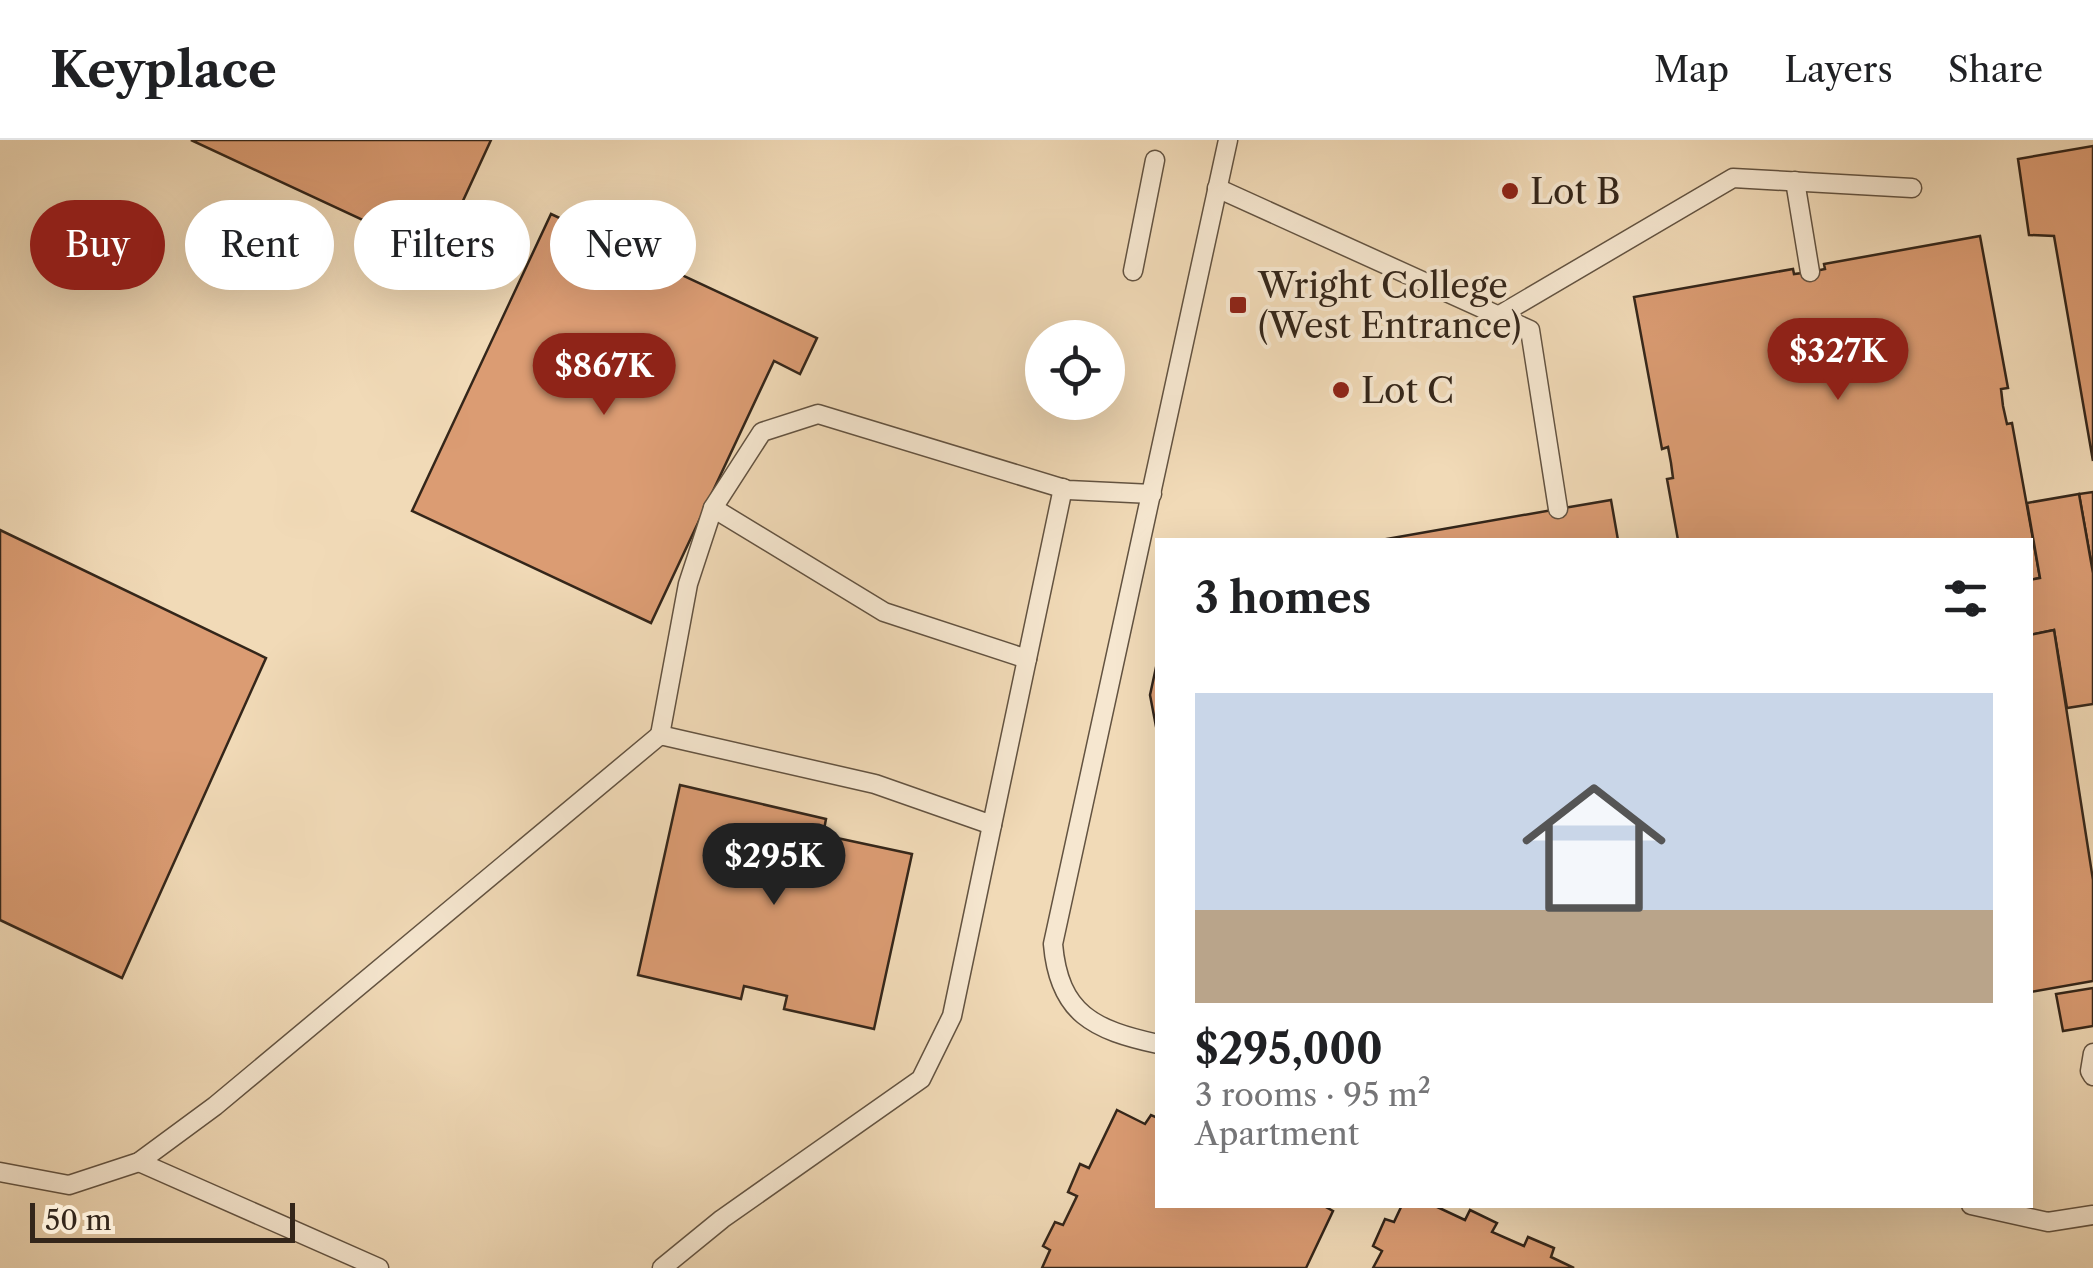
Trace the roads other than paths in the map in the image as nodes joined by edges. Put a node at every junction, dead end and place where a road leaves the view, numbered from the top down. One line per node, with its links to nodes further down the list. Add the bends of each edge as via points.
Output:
1 (1228, 140): 4 (lane)
2 (1154, 160): 6 (lane)
3 (1796, 181): 5 (lane); 7 (lane); 8 (lane, via 1733,178)
4 (1218, 188): 8 (lane); 10 (lane)
5 (1912, 188)
6 (1134, 271)
7 (1810, 272)
8 (1498, 316): 12 (lane, via 1530,330)
9 (1063, 488): 10 (lane); 11 (lane, via 818,414 762,432); 13 (lane)
10 (1152, 494): 16 (lane, via 1053,944 1067,998 1090,1023)
11 (713, 508): 13 (lane, via 884,612); 14 (lane, via 688,584)
12 (1558, 509)
13 (1027, 659): 15 (lane)
14 (660, 735): 15 (lane, via 875,784); 19 (lane)
15 (992, 825): 24 (lane, via 952,1016 920,1079)
16 (1155, 1043)
17 (2093, 1053): 18 (lane)
18 (2093, 1076)
19 (139, 1162): 20 (lane, via 69,1185); 23 (lane)
20 (0, 1172)
21 (1985, 1208): 22 (lane, via 2048,1222)
22 (2093, 1216)
23 (379, 1268)
24 (662, 1268)

